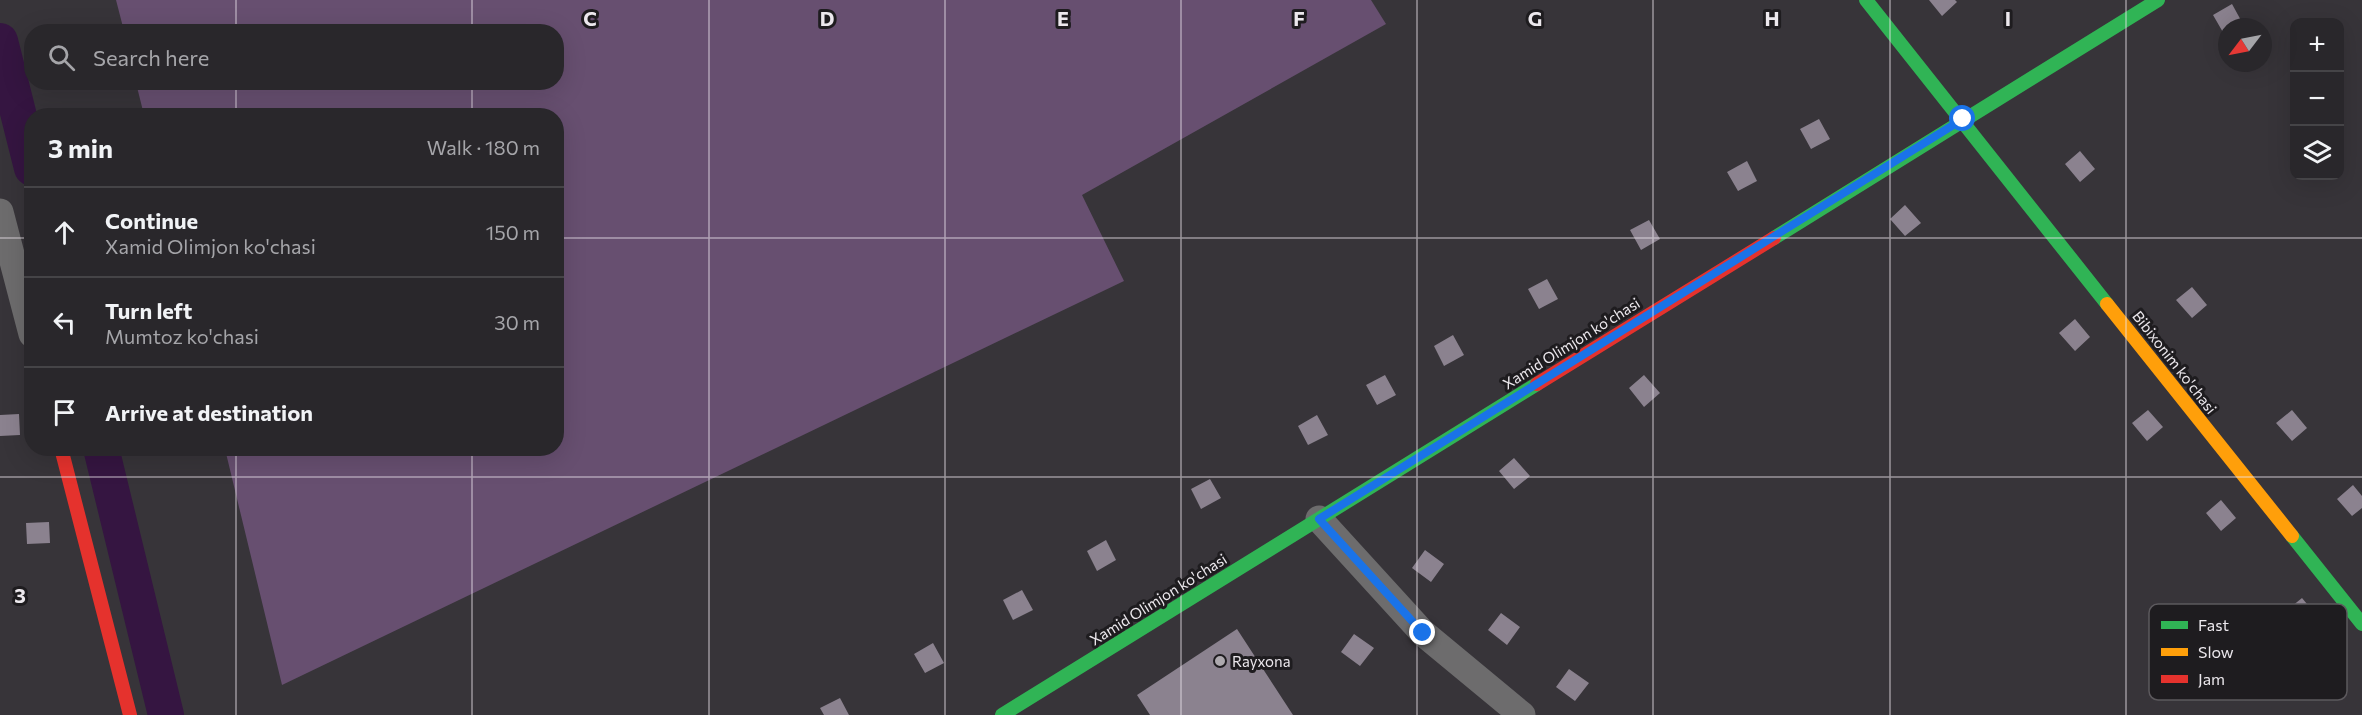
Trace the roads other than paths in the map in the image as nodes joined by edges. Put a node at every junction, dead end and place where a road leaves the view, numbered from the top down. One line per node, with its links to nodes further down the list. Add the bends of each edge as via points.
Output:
1 (1866, 0): 3 (street, Bibixonim ko'chasi)
2 (2158, 0): 3 (street, Xamid Olimjon ko'chasi)
3 (1963, 119): 7 (street, Xamid Olimjon ko'chasi); 8 (street, Bibixonim ko'chasi)
4 (0, 212): 5 (street)
5 (24, 304)
6 (63, 456): 11 (street)
7 (1319, 519): 12 (street, Xamid Olimjon ko'chasi); 13 (street, via 1423,633)
8 (2346, 604)
9 (2347, 605): 10 (street, Bibixonim ko'chasi)
10 (2362, 624)
11 (130, 715)
12 (1002, 715)
13 (1522, 715)

